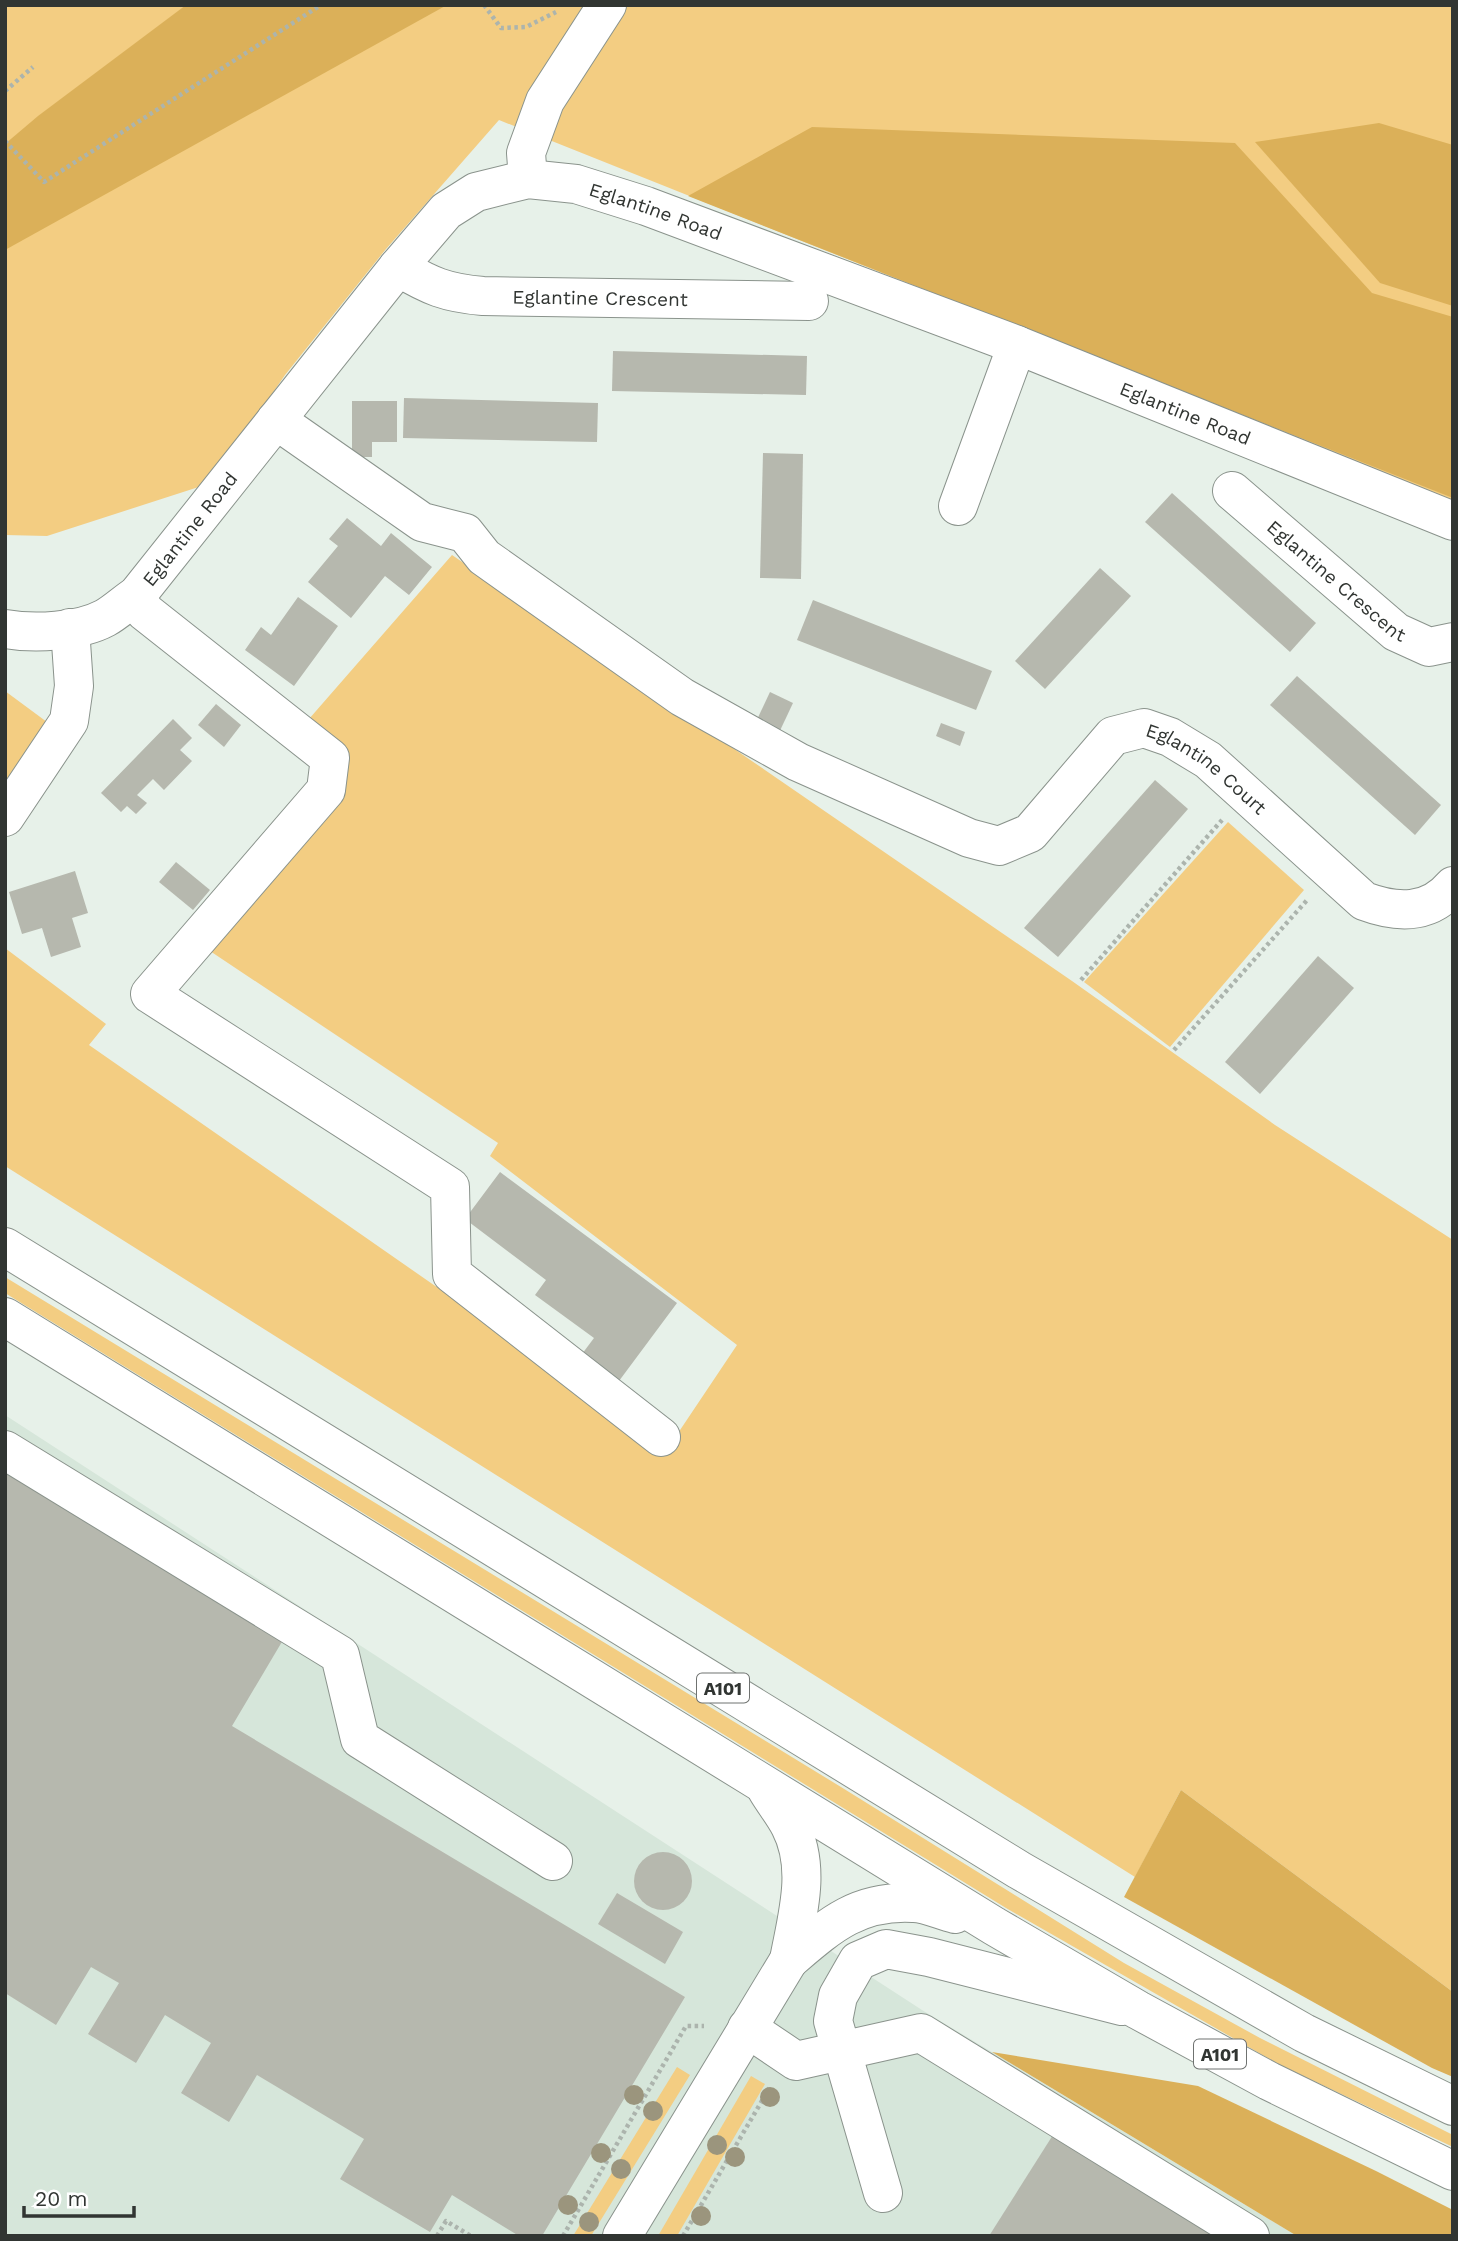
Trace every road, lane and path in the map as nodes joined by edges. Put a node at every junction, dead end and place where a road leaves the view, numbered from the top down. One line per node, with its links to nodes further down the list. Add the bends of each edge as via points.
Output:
1 (321, 5): 7 (path, via 44,182)
2 (484, 5): 3 (path, via 501,28 526,27)
3 (560, 5)
4 (607, 5): 8 (main road, via 545,101 526,153)
5 (33, 67): 6 (path)
6 (5, 92)
7 (5, 141)
8 (528, 178): 9 (main road, Eglantine Road, via 476,192 446,211); 11 (main road, Eglantine Road, via 576,184 646,206)
9 (398, 267): 10 (main road, Eglantine Crescent, via 455,294); 12 (main road, Eglantine Road)
10 (809, 301)
11 (1017, 345): 14 (main road); 15 (main road, Eglantine Road)
12 (276, 421): 16 (main road, Eglantine Road); 20 (main road, Eglantine Court, via 422,522 466,533 484,557 682,697 799,762 969,838 999,846 1030,834 1113,736 1144,728 1170,737 1208,760)
13 (1233, 491): 19 (main road, Eglantine Crescent, via 1396,632 1429,646)
14 (958, 506)
15 (1453, 522)
16 (136, 595): 17 (main road, Eglantine Road, via 104,619); 28 (main road, via 144,611 330,758 326,790 150,994 450,1187 452,1274)
17 (70, 628): 18 (main road, Eglantine Road, via 44,633); 21 (main road, via 74,685 69,721)
18 (5, 629)
19 (1453, 642)
20 (1245, 794): 22 (main road, Eglantine Court); 24 (path)
21 (5, 817)
22 (1332, 872): 23 (main road, Eglantine Court, via 1364,901 1385,909 1428,905); 25 (path)
23 (1453, 886)
24 (1081, 980)
25 (1174, 1050)
26 (5, 1247): 38 (main road, A101, via 1019,1870 1304,2033)
27 (5, 1317): 30 (main road, A101)
28 (661, 1437)
29 (5, 1450): 31 (main road, via 340,1655 360,1739)
30 (762, 1782): 32 (main road, A101); 33 (main road, via 792,1828 802,1868)
31 (553, 1861)
32 (994, 1926): 33 (main road, via 915,1902 867,1906 829,1925); 34 (main road, A101)
33 (789, 1959): 35 (main road)
34 (1138, 2010): 36 (main road, via 886,1949 859,1961 838,1996 833,2021); 39 (main road, A101, via 1269,2081)
35 (747, 2028): 37 (main road); 43 (path, via 687,2026); 44 (main road)
36 (841, 2051): 37 (main road, via 796,2061); 40 (main road); 46 (main road, via 921,2033)
37 (788, 2056): 45 (path)
38 (1453, 2106)
39 (1453, 2171)
40 (883, 2193)
41 (437, 2236): 42 (path, via 446,2221)
42 (471, 2236)
43 (562, 2236)
44 (622, 2236)
45 (684, 2236)
46 (1250, 2236)

